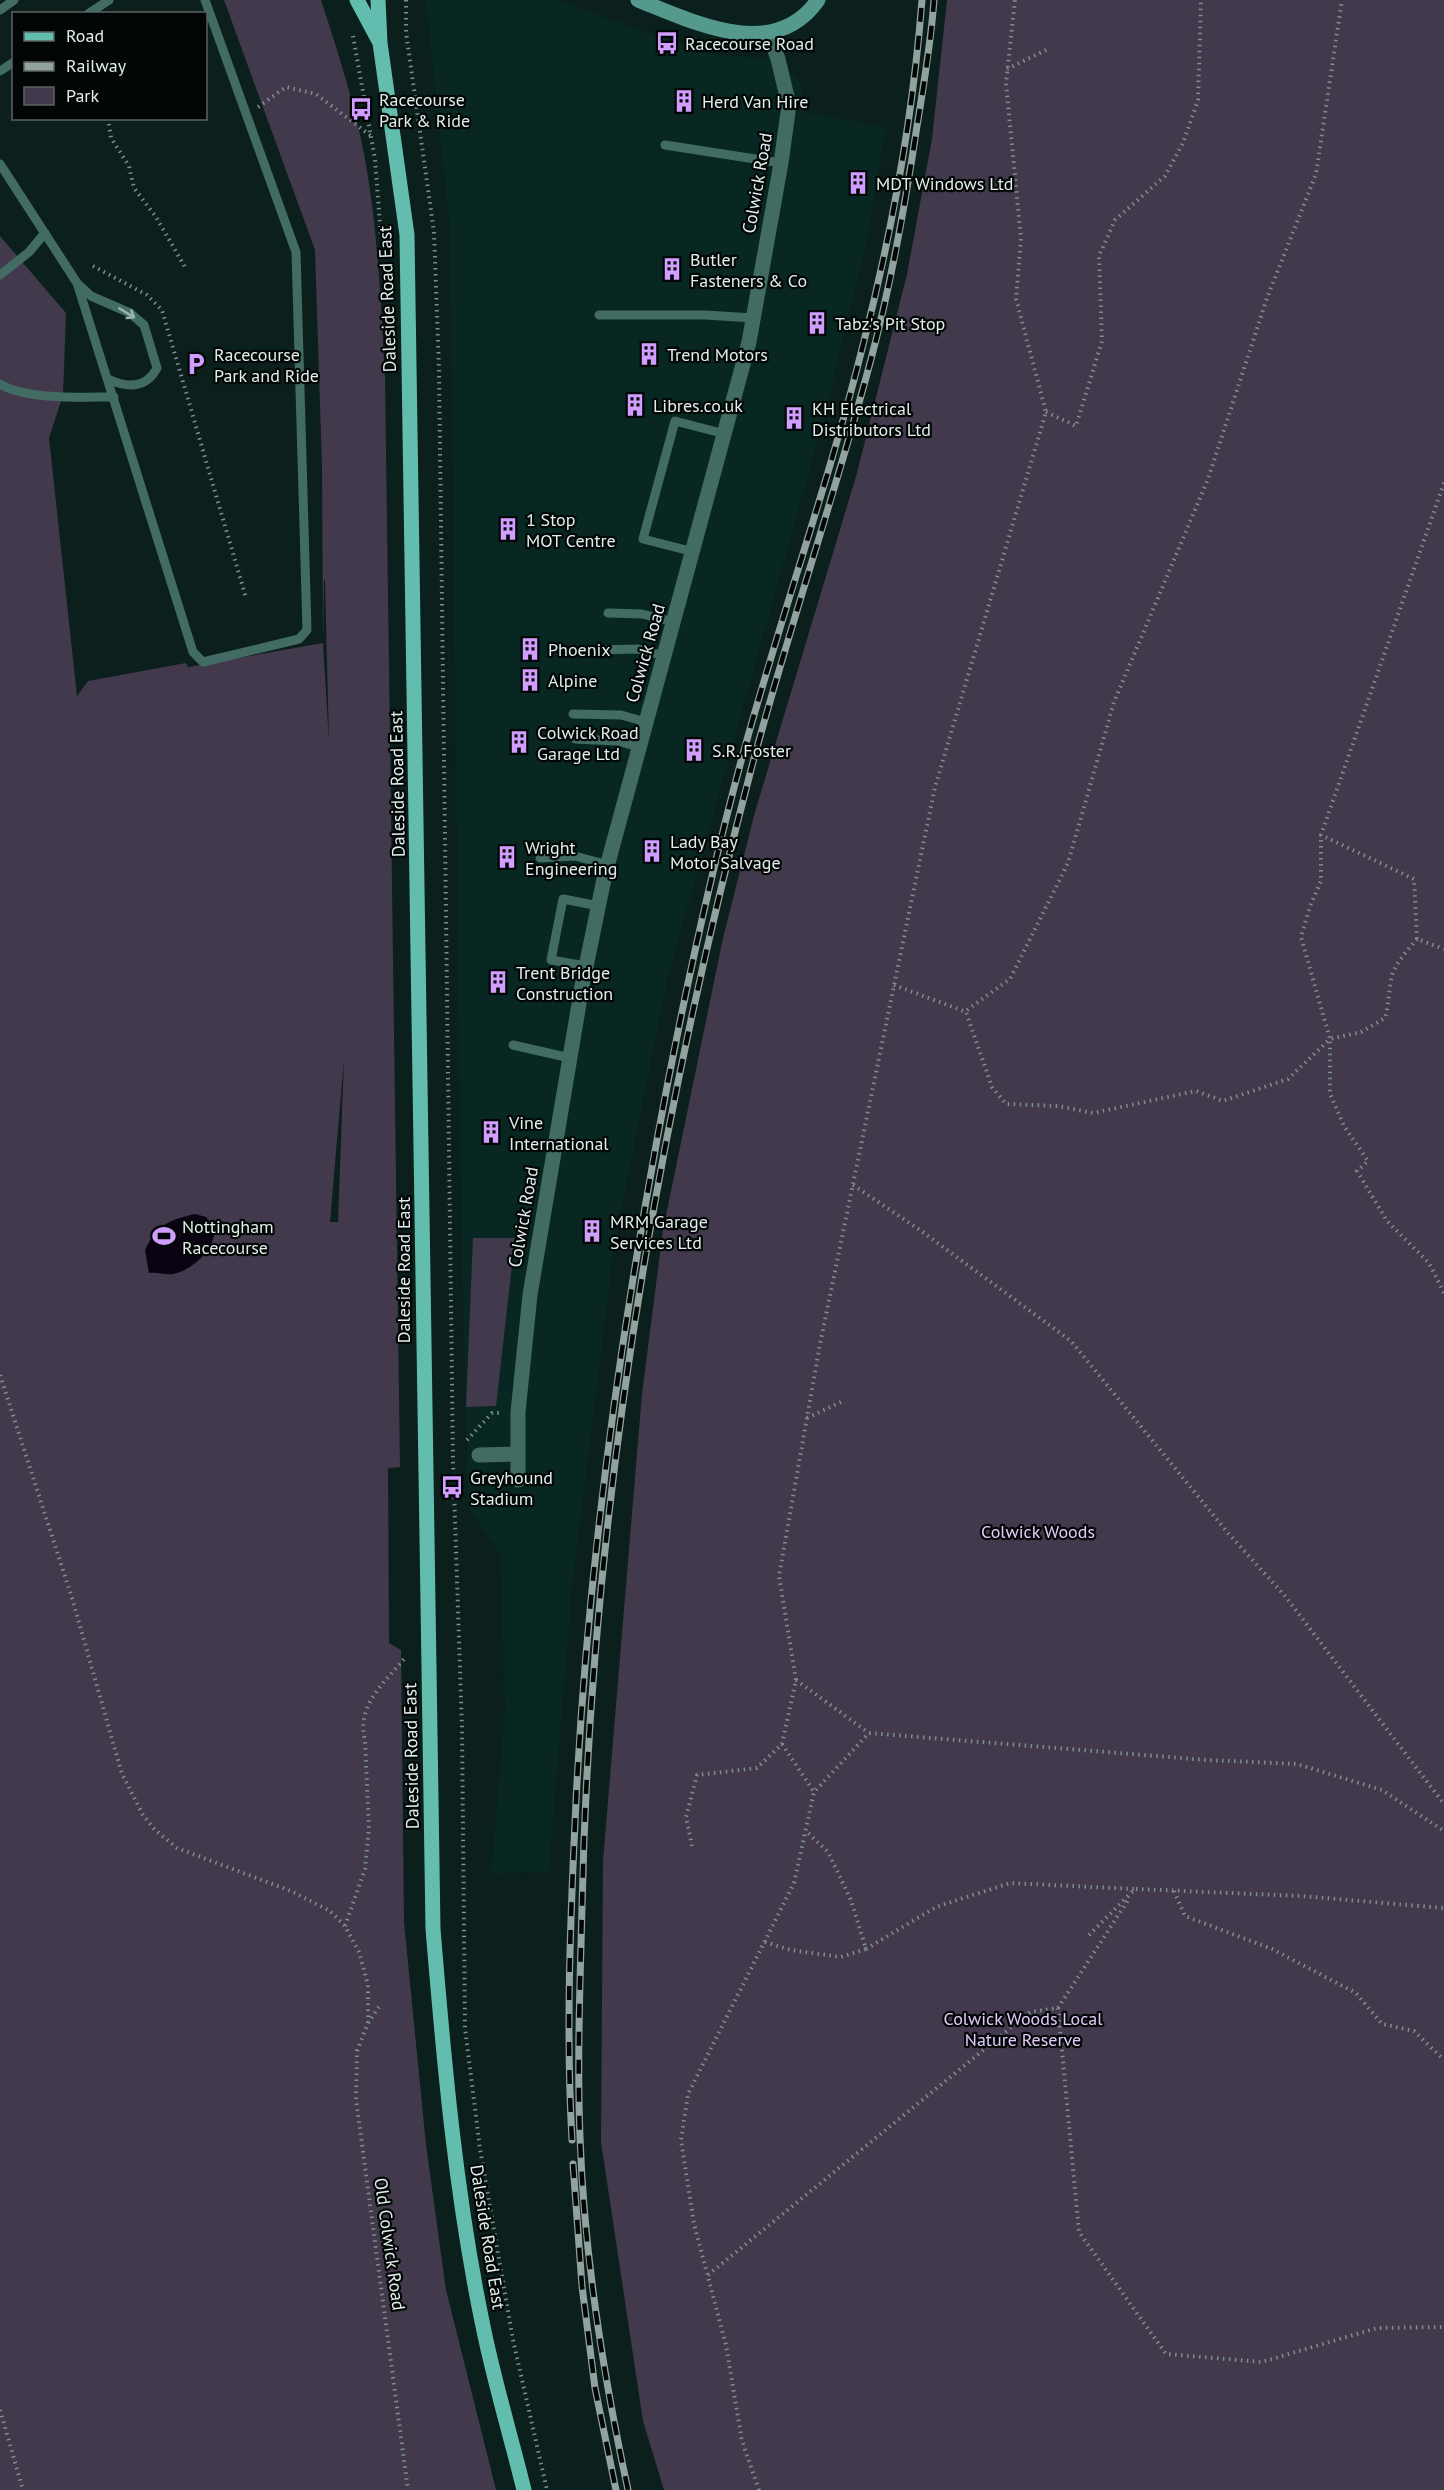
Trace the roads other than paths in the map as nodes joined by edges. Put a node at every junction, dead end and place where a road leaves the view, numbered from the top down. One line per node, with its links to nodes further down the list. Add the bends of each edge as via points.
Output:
1 (14, 0): 8 (lane)
2 (109, 0): 9 (lane)
3 (205, 0): 23 (lane, via 296,252 307,630 298,639 203,662 193,652)
4 (357, 0): 11 (main road, Daleside Road East)
5 (378, 0): 11 (main road, Daleside Road East)
6 (638, 0): 10 (street, via 698,24)
7 (818, 0): 10 (street, via 799,21)
8 (0, 10)
9 (91, 12)
10 (769, 34): 13 (street, Colwick Road, via 789,105)
11 (380, 44): 43 (main road, Daleside Road East, via 406,235 433,1929 460,2190 484,2331)
12 (665, 145): 13 (lane)
13 (781, 163): 20 (street, Colwick Road)
14 (0, 164): 15 (lane)
15 (45, 233): 17 (lane); 18 (lane)
16 (0, 261): 17 (lane)
17 (4, 272)
18 (77, 283): 21 (lane); 21 (lane, one-way to 21, via 91,296 130,313 144,325 150,342 157,368 153,376 134,386 122,386)
19 (599, 315): 20 (lane)
20 (753, 318): 24 (street, Colwick Road)
21 (108, 379): 23 (lane)
22 (0, 384): 23 (lane, via 45,395)
23 (114, 397)
24 (725, 434): 25 (street, Colwick Road); 25 (lane, via 675,421 643,539)
25 (694, 552): 27 (street, Colwick Road)
26 (608, 612): 27 (lane, via 642,614)
27 (674, 622): 29 (street, Colwick Road)
28 (594, 650): 29 (lane, via 638,649)
29 (665, 656): 31 (street, Colwick Road)
30 (573, 714): 31 (lane, via 621,715)
31 (646, 722): 33 (street, Colwick Road)
32 (575, 739): 33 (lane, via 617,741)
33 (639, 747): 35 (street, Colwick Road)
34 (540, 858): 35 (lane, via 575,856)
35 (608, 865): 36 (street, Colwick Road)
36 (598, 906): 37 (street, Colwick Road); 37 (lane, via 563,899 551,960)
37 (586, 966): 39 (street, Colwick Road)
38 (513, 1045): 39 (lane)
39 (570, 1058): 40 (street, Colwick Road, via 530,1295)
40 (517, 1454): 41 (street); 42 (street, Colwick Road)
41 (479, 1455)
42 (518, 1480)
43 (524, 2490)

